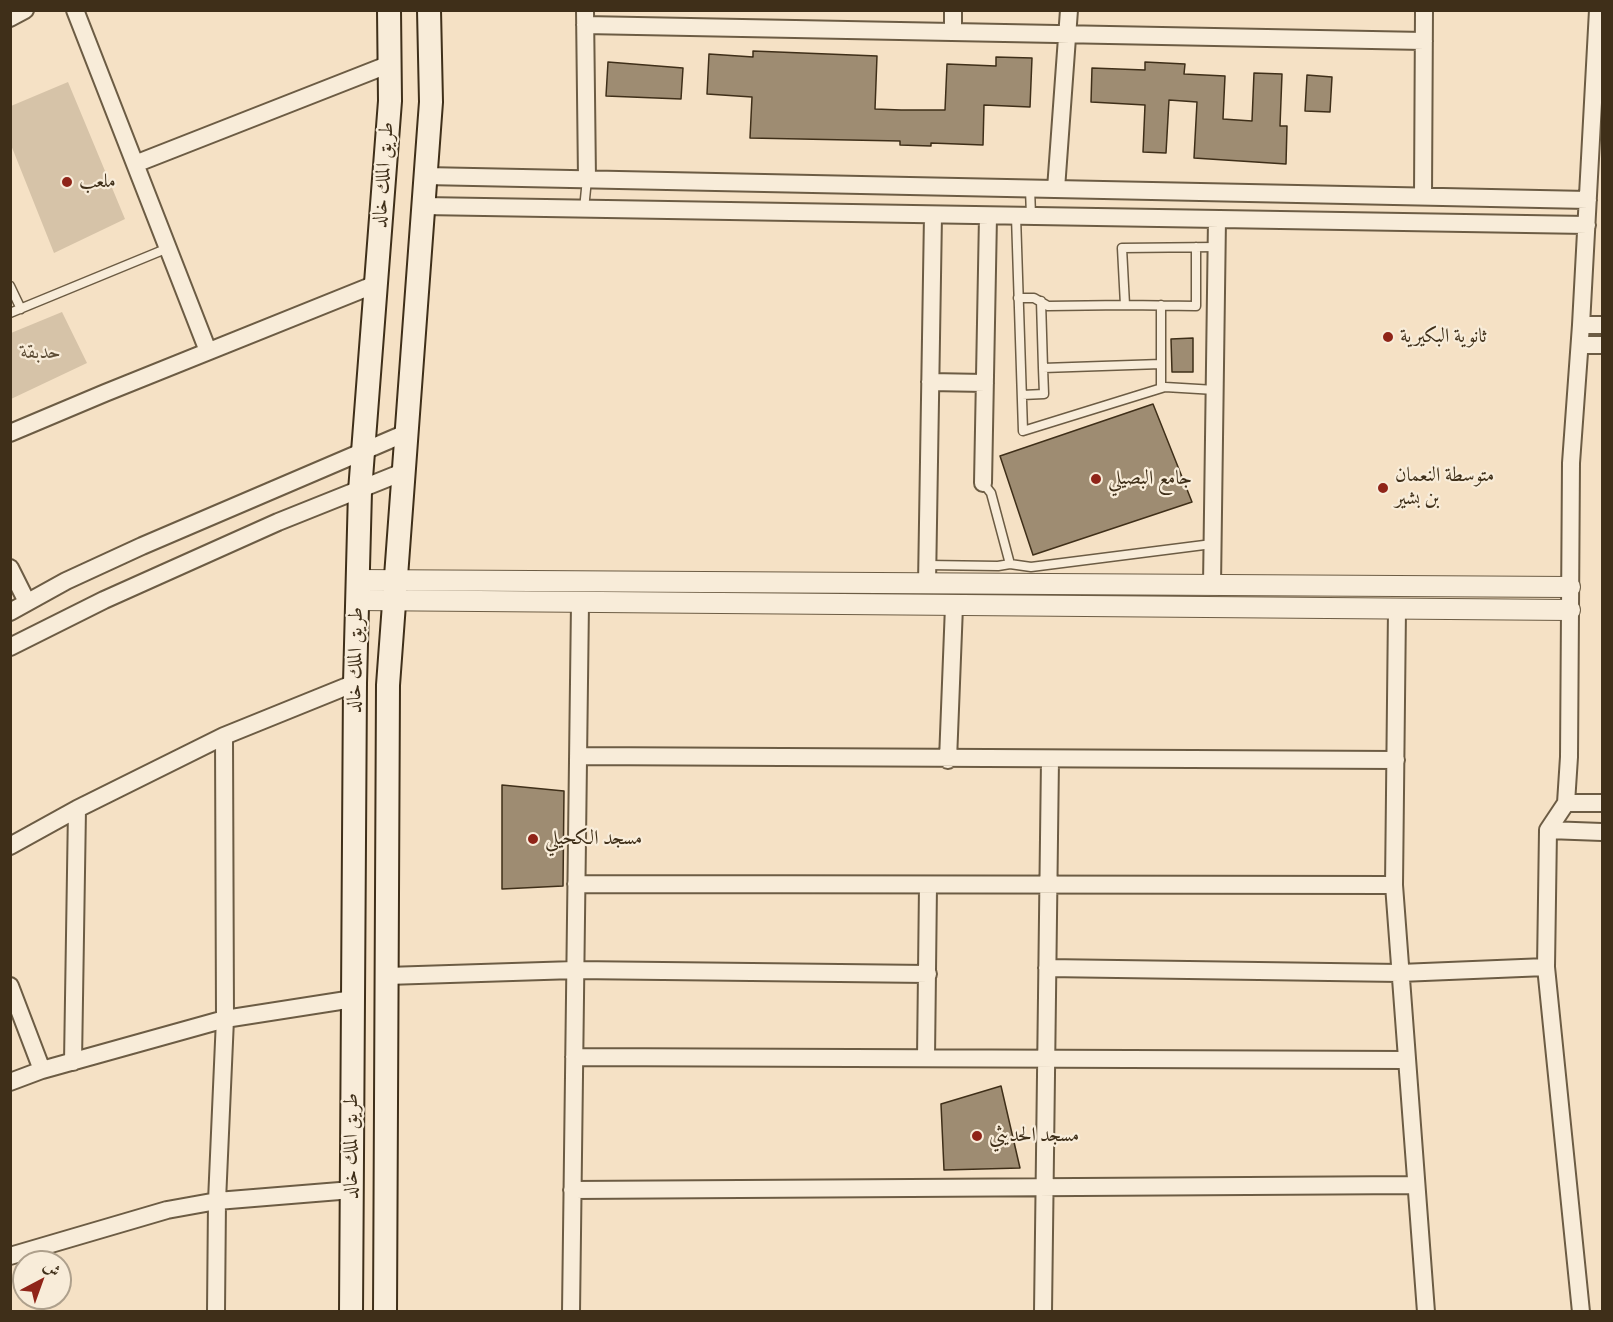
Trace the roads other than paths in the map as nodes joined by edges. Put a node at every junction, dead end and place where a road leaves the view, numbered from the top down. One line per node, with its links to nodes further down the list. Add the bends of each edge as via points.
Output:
1 (25, 10): 9 (street)
2 (75, 10): 15 (street)
3 (389, 10): 14 (main road, طريق الملك خالد)
4 (429, 10): 16 (main road, via 430,102)
5 (953, 10): 11 (street)
6 (1069, 10): 12 (street)
7 (1424, 10): 13 (street)
8 (1598, 10): 21 (street)
9 (10, 18)
10 (585, 18): 11 (street); 17 (street)
11 (953, 32): 12 (street)
12 (1067, 34): 13 (street); 19 (street)
13 (1424, 41): 20 (street)
14 (390, 64): 15 (street); 32 (main road, طريق الملك خالد)
15 (135, 164): 31 (street)
16 (425, 176): 17 (street); 22 (main road)
17 (587, 179): 18 (street); 23 (lane)
18 (1030, 188): 19 (street); 26 (lane)
19 (1056, 189): 20 (street)
20 (1423, 196): 21 (street)
21 (1588, 200): 28 (street)
22 (423, 206): 23 (street); 53 (main road)
23 (584, 209): 24 (street)
24 (933, 214): 25 (street); 47 (street)
25 (988, 216): 26 (street); 48 (street)
26 (1023, 216): 27 (street); 34 (lane)
27 (1217, 219): 28 (street); 30 (street)
28 (1587, 225): 40 (street)
29 (1196, 247): 30 (lane); 36 (lane, via 1122,248); 37 (lane, via 1196,306)
30 (1217, 247): 50 (street)
31 (168, 248): 38 (lane); 44 (street)
32 (376, 284): 44 (street); 54 (main road, طريق الملك خالد)
33 (10, 286): 38 (lane)
34 (1018, 298): 35 (lane); 51 (lane)
35 (1041, 302): 36 (lane, via 1048,306); 46 (lane)
36 (1125, 305): 37 (lane)
37 (1161, 305): 45 (lane)
38 (21, 309): 39 (lane)
39 (10, 313)
40 (1581, 325): 41 (street); 42 (street)
41 (1602, 325)
42 (1580, 345): 43 (street); 64 (street, via 1571,463)
43 (1602, 345)
44 (208, 351): 52 (street)
45 (1161, 364): 46 (lane); 49 (lane)
46 (1043, 368): 51 (lane, via 1044,394)
47 (930, 382): 48 (street); 61 (street)
48 (985, 383): 56 (street)
49 (1161, 388): 50 (lane); 51 (lane, via 1023,431)
50 (1215, 390): 58 (street)
51 (1022, 395)
52 (10, 434)
53 (406, 434): 54 (street); 55 (main road)
54 (363, 451): 57 (main road, طريق الملك خالد); 67 (street, via 153,542)
55 (404, 472): 57 (street); 66 (main road)
56 (983, 483): 59 (lane, via 991,493)
57 (360, 491): 65 (main road, طريق الملك خالد); 74 (street, via 278,522)
58 (1212, 544): 59 (lane, via 1031,567); 63 (street)
59 (1010, 564): 61 (lane)
60 (10, 568): 67 (street)
61 (927, 574): 62 (street); 66 (street)
62 (1092, 584): 63 (street); 70 (lane)
63 (1212, 585): 64 (street)
64 (1570, 587): 72 (street)
65 (358, 590): 66 (street); 75 (main road, طريق الملك خالد)
66 (395, 591): 68 (street); 96 (main road, via 388,685)
67 (27, 602): 73 (street)
68 (580, 603): 69 (street); 77 (street)
69 (954, 606): 70 (street); 79 (street)
70 (1093, 607): 71 (street)
71 (1397, 609): 72 (street); 80 (street)
72 (1570, 610): 82 (street)
73 (10, 612)
74 (10, 647)
75 (355, 683): 76 (street); 98 (main road, طريق الملك خالد)
76 (224, 736): 83 (street); 99 (street)
77 (578, 756): 79 (street); 87 (street)
78 (1050, 759): 79 (street); 80 (street); 89 (street)
79 (948, 760)
80 (1396, 760): 90 (street)
81 (1602, 803): 82 (street)
82 (1566, 804): 84 (street)
83 (77, 809): 86 (street); 104 (street)
84 (1548, 830): 85 (street); 91 (street)
85 (1602, 831)
86 (10, 846)
87 (576, 884): 88 (street); 93 (street)
88 (928, 885): 89 (street); 95 (street)
89 (1048, 885): 90 (street); 92 (street)
90 (1394, 885): 94 (street)
91 (1546, 967): 94 (street); 119 (street)
92 (1047, 968): 94 (street); 102 (street)
93 (575, 970): 95 (street); 96 (street); 100 (street)
94 (1400, 973): 103 (street)
95 (928, 974): 101 (street)
96 (387, 976): 115 (main road)
97 (10, 986): 105 (street)
98 (353, 999): 99 (street); 109 (main road, طريق الملك خالد)
99 (225, 1019): 104 (street); 111 (street)
100 (574, 1057): 101 (street); 110 (street)
101 (926, 1058): 102 (street)
102 (1046, 1058): 103 (street); 108 (street)
103 (1407, 1060): 107 (street)
104 (73, 1062): 105 (street)
105 (42, 1070): 106 (street)
106 (10, 1082)
107 (1416, 1185): 108 (street); 118 (street)
108 (1045, 1188): 110 (street); 117 (street)
109 (352, 1190): 111 (street); 114 (main road, طريق الملك خالد)
110 (572, 1190): 116 (street)
111 (217, 1201): 112 (street, via 167,1210); 113 (street)
112 (10, 1256)
113 (216, 1311)
114 (351, 1311)
115 (385, 1311)
116 (571, 1311)
117 (1043, 1311)
118 (1426, 1311)
119 (1581, 1311)

